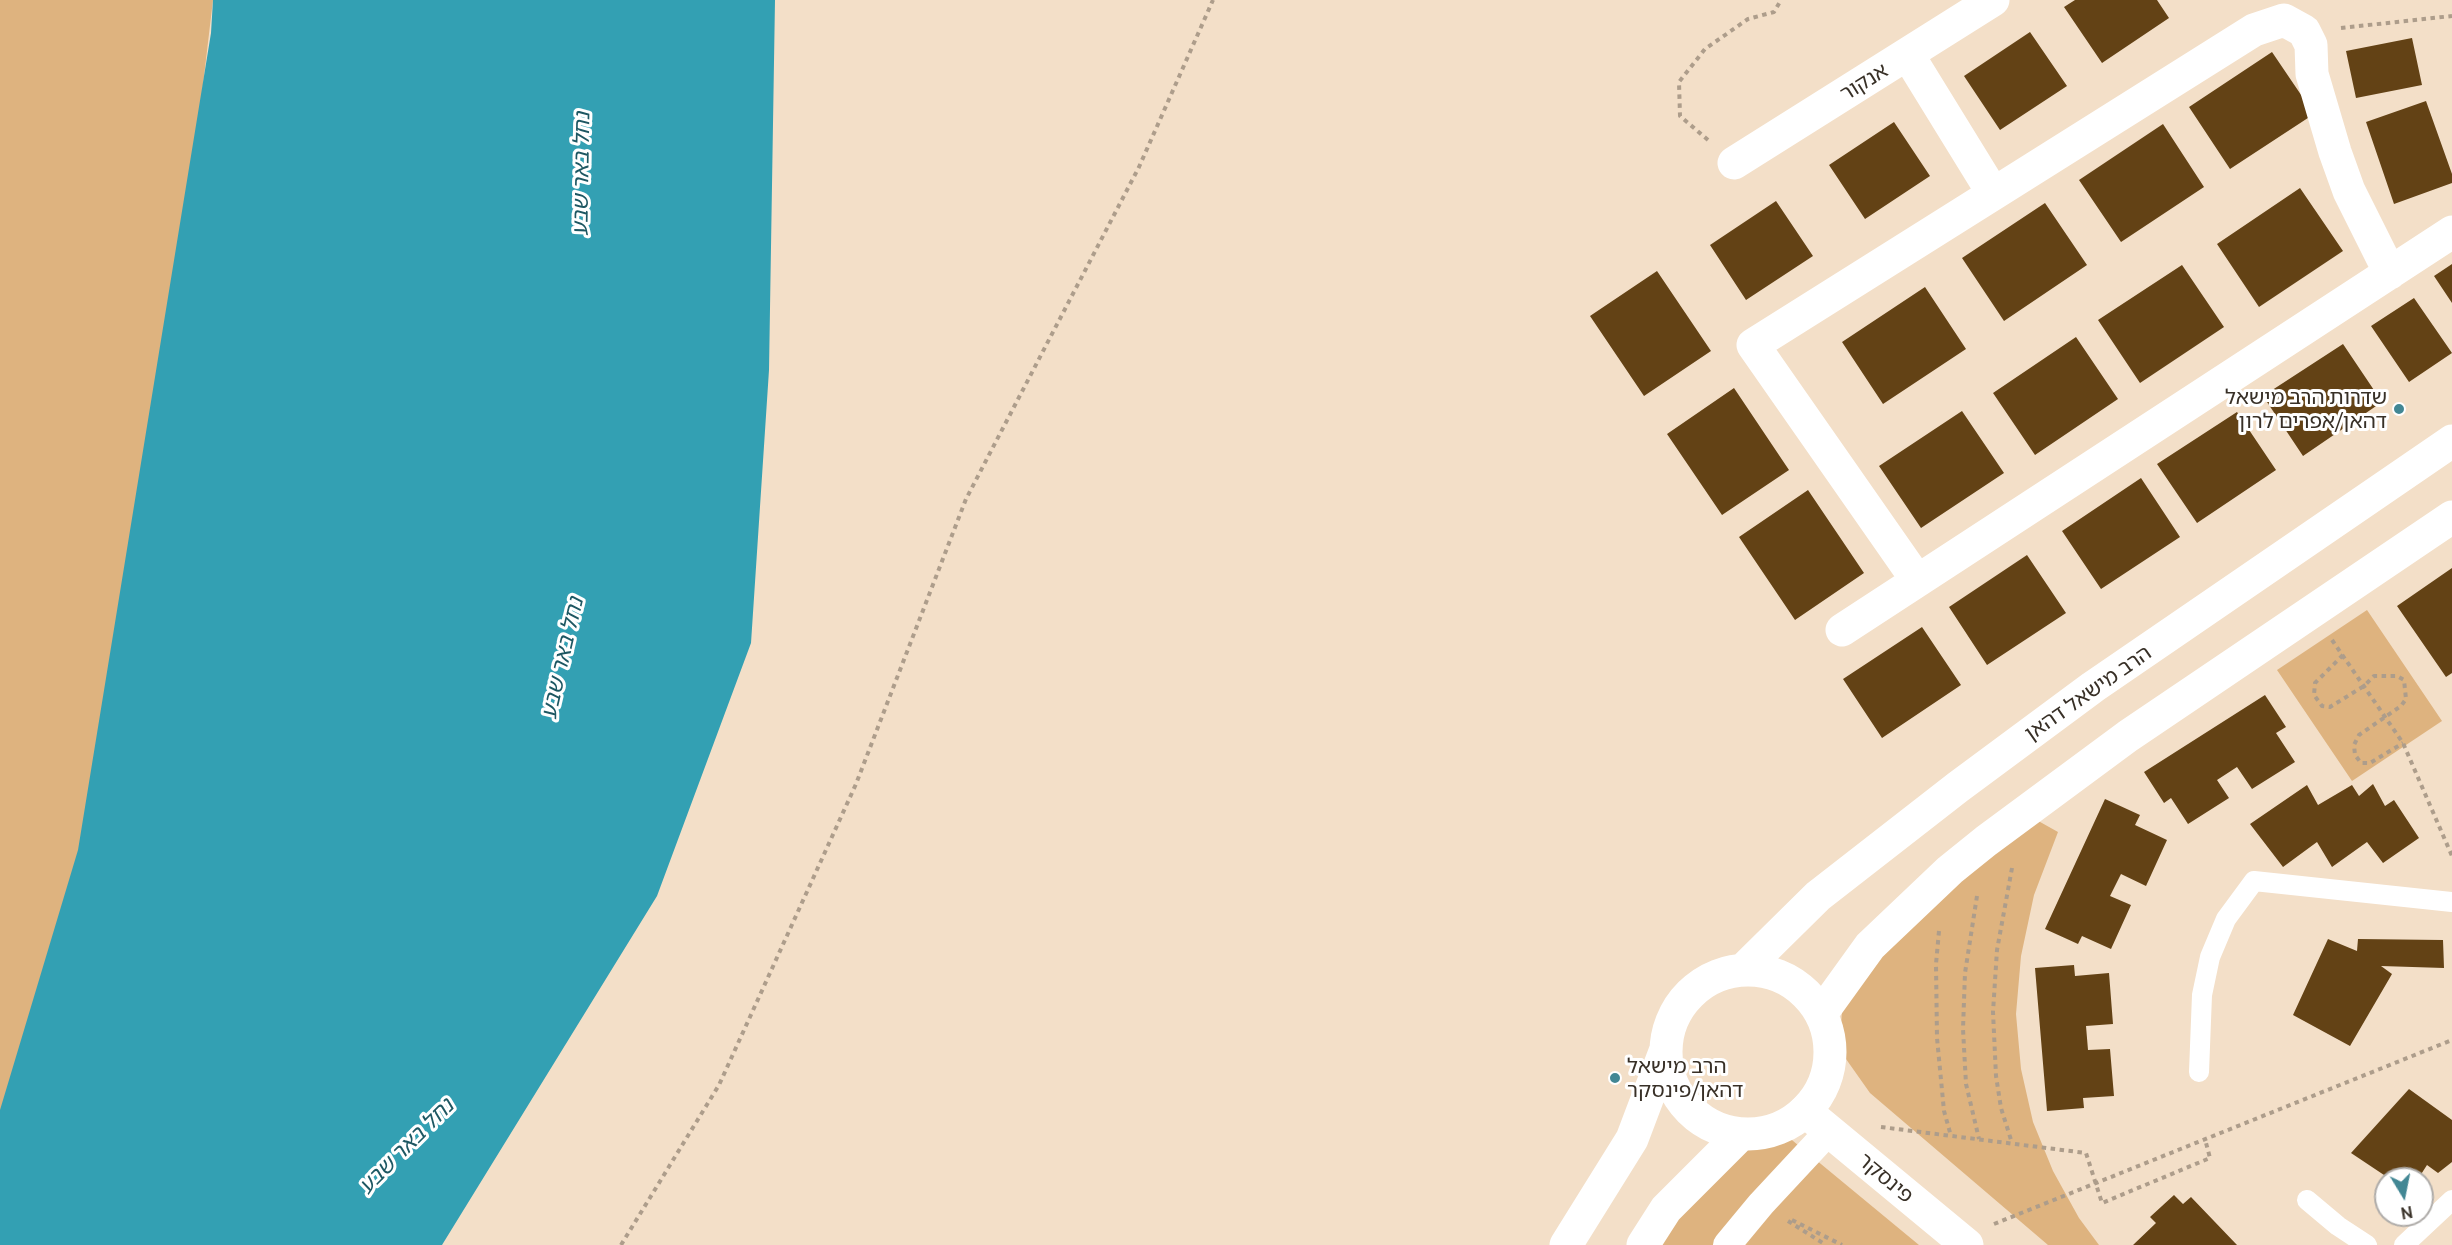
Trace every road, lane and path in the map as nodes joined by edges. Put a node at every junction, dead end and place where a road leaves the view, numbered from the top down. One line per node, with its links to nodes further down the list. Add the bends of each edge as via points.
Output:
1 (1213, 0): 39 (path, via 1139,167 966,499 855,784 718,1085)
2 (1781, 0): 7 (path, via 1774,12 1748,19 1705,49 1679,81 1680,116)
3 (1993, 0): 6 (street, אנקור)
4 (2452, 16): 5 (path)
5 (2304, 31): 8 (street, via 2284,20 2254,30); 10 (street, via 2335,152 2349,191)
6 (1908, 55): 7 (street, אנקור); 8 (street)
7 (1734, 163)
8 (1993, 193): 13 (street, via 1753,345)
9 (2452, 232): 10 (street)
10 (2390, 273): 13 (street)
11 (2452, 441): 23 (street, הרב מישאל דהאן, via 2093,687 1958,787 1818,896)
12 (2452, 517): 18 (street, via 2128,736)
13 (1917, 580): 14 (street)
14 (1842, 630)
15 (2364, 686): 15 (path, via 2330,707 2322,706 2314,695 2315,683 2343,655); 16 (path); 16 (path, via 2374,676 2386,674 2404,680 2406,699)
16 (2384, 717): 17 (path); 17 (path, via 2360,735 2354,745 2355,755 2361,763 2370,763)
17 (2403, 743): 20 (path)
18 (2026, 812): 19 (street); 34 (path, via 2002,920 1993,1012 1996,1076)
19 (1986, 841): 24 (street, via 1870,946); 32 (path, via 1968,945 1963,1001 1966,1084)
20 (2452, 856)
21 (2452, 902): 27 (lane, via 2254,881 2226,919 2210,957 2202,995)
22 (1940, 922): 31 (path, via 1937,1038 1944,1111)
23 (1744, 969): 24 (street, via 1772,972 1797,984 1817,1004); 26 (street, via 1717,975 1693,990 1675,1012)
24 (1821, 1014): 28 (street, via 1829,1029 1832,1057)
25 (2452, 1040): 33 (path)
26 (1666, 1049): 30 (street, via 1666,1066 1675,1092 1692,1114 1715,1128); 40 (street, via 1632,1139)
27 (2199, 1072)
28 (1817, 1121): 30 (street); 37 (street); 38 (street, פינסקר)
29 (1871, 1126): 31 (path)
30 (1740, 1135): 41 (street, via 1666,1209)
31 (1951, 1136): 32 (path)
32 (1979, 1139): 34 (path)
33 (2205, 1139): 34 (path, via 2210,1158 2102,1203 2086,1153); 38 (path)
34 (2012, 1143)
35 (2307, 1200): 44 (lane)
36 (2452, 1200): 45 (lane)
37 (1761, 1204): 42 (street); 43 (path)
38 (1977, 1236)
39 (621, 1245)
40 (1566, 1245)
41 (1643, 1245)
42 (1727, 1245)
43 (1842, 1245)
44 (2367, 1245)
45 (2404, 1245)

